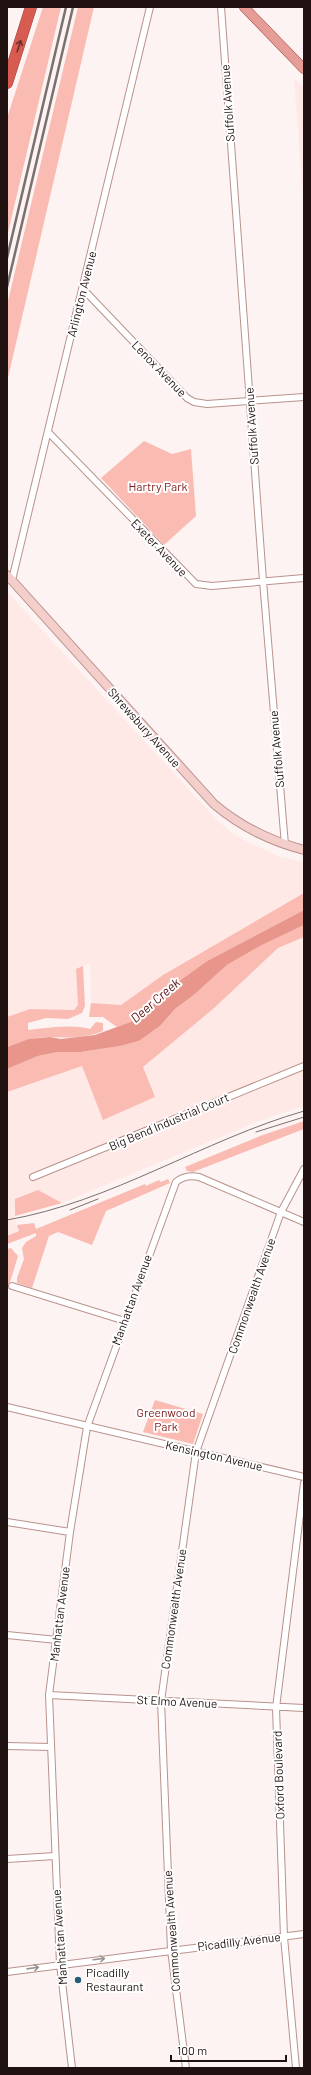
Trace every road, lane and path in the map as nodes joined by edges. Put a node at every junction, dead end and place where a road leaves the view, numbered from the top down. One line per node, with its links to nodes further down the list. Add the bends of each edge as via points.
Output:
1 (31, 7): 6 (highway, one-way to 1)
2 (150, 7): 7 (street, Arlington Avenue)
3 (221, 7): 9 (street, Suffolk Avenue)
4 (244, 7): 5 (main road)
5 (304, 69)
6 (7, 83)
7 (83, 288): 9 (street, Lenox Avenue, via 187,398 207,404); 10 (street, Arlington Avenue)
8 (304, 397): 9 (street, Lenox Avenue)
9 (251, 401): 13 (street, Suffolk Avenue)
10 (48, 432): 11 (street, Arlington Avenue); 13 (street, Exeter Avenue, via 196,584 212,586)
11 (9, 578): 14 (main road, Shrewsbury Avenue, via 214,804 236,822)
12 (304, 578): 13 (street, Exeter Avenue)
13 (263, 581): 14 (street, Suffolk Avenue)
14 (285, 845): 15 (main road, Shrewsbury Avenue)
15 (304, 850)
16 (304, 1066): 18 (street, Big Bend Industrial Court)
17 (304, 1169): 19 (street, Commonwealth Avenue)
18 (33, 1178)
19 (281, 1212): 20 (street); 22 (street, Manhattan Avenue, via 200,1177 180,1178 173,1188); 25 (street, Commonwealth Avenue)
20 (304, 1222)
21 (12, 1286): 22 (street)
22 (125, 1321): 24 (street, Manhattan Avenue)
23 (7, 1407): 24 (street, Kensington Avenue)
24 (87, 1426): 25 (street, Kensington Avenue); 29 (street, Manhattan Avenue)
25 (196, 1452): 26 (street, Kensington Avenue); 33 (street, Commonwealth Avenue)
26 (304, 1477)
27 (304, 1483): 34 (street, Oxford Boulevard)
28 (7, 1522): 29 (street)
29 (70, 1532): 31 (street, Manhattan Avenue)
30 (7, 1635): 31 (street)
31 (57, 1640): 32 (street, Manhattan Avenue)
32 (49, 1695): 33 (street, St Elmo Avenue); 37 (street, Manhattan Avenue)
33 (160, 1701): 34 (street, St Elmo Avenue); 42 (street, Commonwealth Avenue)
34 (276, 1708): 35 (street, St Elmo Avenue); 41 (street, Oxford Boulevard)
35 (304, 1708)
36 (7, 1746): 37 (street)
37 (51, 1747): 38 (street, Manhattan Avenue)
38 (55, 1856): 39 (street); 43 (street, Manhattan Avenue)
39 (7, 1859)
40 (304, 1934): 41 (street, Picadilly Avenue)
41 (284, 1937): 42 (street, Picadilly Avenue); 47 (street, Oxford Boulevard)
42 (171, 1950): 43 (street, Picadilly Avenue, one-way to 42); 46 (street, Commonwealth Avenue)
43 (60, 1964): 44 (street, Picadilly Avenue, one-way to 43); 45 (street, Manhattan Avenue)
44 (7, 1972)
45 (72, 2068)
46 (186, 2068)
47 (296, 2068)

